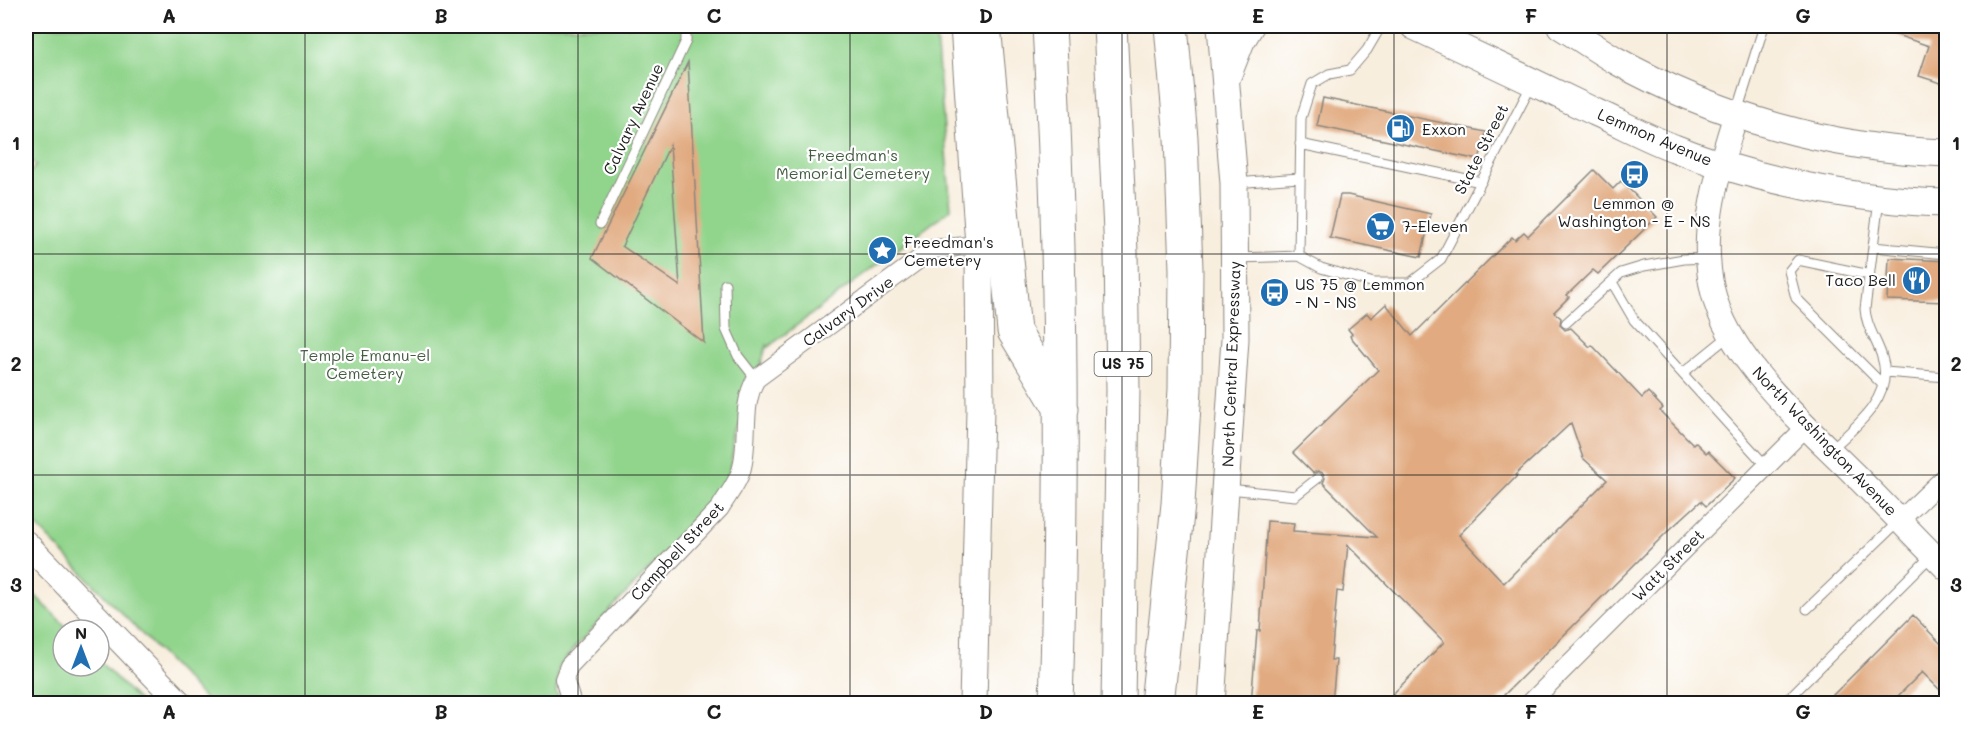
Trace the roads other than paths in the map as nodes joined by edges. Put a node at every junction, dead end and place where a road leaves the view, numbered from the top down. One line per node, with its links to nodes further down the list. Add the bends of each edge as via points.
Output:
1 (686, 26): 24 (lane, Calvary Avenue, via 686,41)
2 (964, 26): 25 (main road)
3 (984, 26): 41 (highway, via 1014,331)
4 (1049, 26): 41 (highway)
5 (1110, 26): 56 (highway, US 75, via 1123,390)
6 (1171, 26): 57 (highway, via 1182,138 1185,388 1178,504)
7 (1221, 26): 13 (main road, North Central Expressway)
8 (1250, 26): 13 (main road)
9 (1381, 26): 16 (lane, via 1350,70 1329,74 1312,84 1301,118)
10 (1414, 26): 14 (main road, Lemmon Avenue)
11 (1561, 26): 15 (main road, via 1616,60)
12 (1764, 26): 15 (lane, North Washington Avenue)
13 (1227, 78): 21 (main road, North Central Expressway)
14 (1533, 82): 18 (main road, Lemmon Avenue, via 1674,148); 20 (lane, State Street)
15 (1736, 114): 17 (main road, via 1812,137); 18 (street, North Washington Avenue)
16 (1300, 144): 19 (lane); 20 (lane)
17 (1947, 153)
18 (1720, 165): 22 (main road, Lemmon Avenue, via 1819,188); 30 (street, North Washington Avenue, via 1711,201)
19 (1299, 178): 21 (lane); 28 (lane)
20 (1481, 182): 28 (lane, State Street, via 1441,259 1410,283 1374,283 1321,268)
21 (1234, 183): 29 (main road, North Central Expressway)
22 (1880, 197): 23 (main road, Lemmon Avenue); 26 (lane)
23 (1947, 203)
24 (600, 224)
25 (979, 245): 39 (street, Calvary Drive, via 933,249); 54 (main road, via 980,409)
26 (1873, 247): 27 (lane); 31 (lane)
27 (1947, 254)
28 (1299, 256): 29 (lane, State Street)
29 (1234, 258): 47 (main road, North Central Expressway, via 1235,339)
30 (1708, 258): 32 (lane, via 1644,266 1621,273); 35 (street, North Washington Avenue, via 1713,292)
31 (1870, 275): 36 (lane, via 1866,322 1883,358); 40 (lane, via 1798,260 1789,271 1796,298)
32 (1612, 282): 34 (lane); 37 (lane, via 1634,320)
33 (724, 284): 39 (lane, via 726,328 738,356)
34 (1566, 323)
35 (1730, 335): 37 (lane); 42 (street, North Washington Avenue, via 1766,383)
36 (1885, 372): 38 (lane); 40 (lane)
37 (1683, 373): 44 (lane)
38 (1947, 376)
39 (756, 379): 53 (street, Campbell Street, via 749,390 741,471 732,489 720,508 569,666 564,679)
40 (1883, 385): 43 (lane, via 1869,413)
41 (1061, 409): 55 (highway)
42 (1806, 426): 43 (street, North Washington Avenue); 44 (street, Watt Street)
43 (1830, 450): 48 (street, North Washington Avenue)
44 (1767, 467): 59 (street, Watt Street)
45 (1947, 476): 48 (street)
46 (1318, 478): 47 (lane, via 1295,496)
47 (1226, 489): 58 (main road, North Central Expressway)
48 (1900, 520): 50 (street, North Washington Avenue); 51 (lane)
49 (26, 543): 52 (street)
50 (1939, 561): 60 (lane)
51 (1807, 609)
52 (181, 704)
53 (572, 704)
54 (973, 704)
55 (1056, 704)
56 (1118, 704)
57 (1157, 704)
58 (1211, 704)
59 (1529, 704)
60 (1783, 704)

